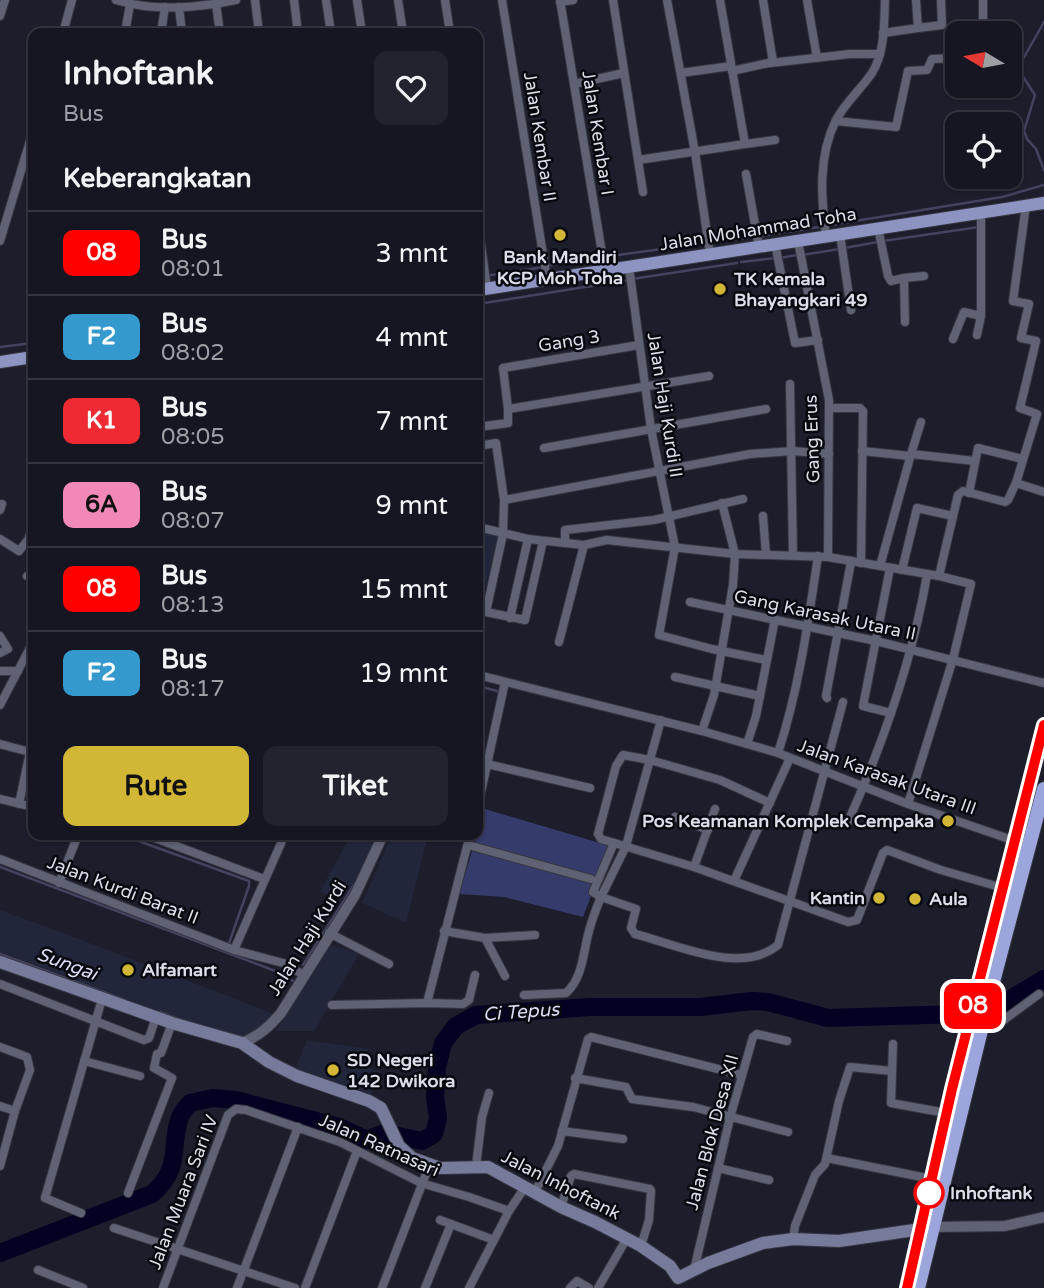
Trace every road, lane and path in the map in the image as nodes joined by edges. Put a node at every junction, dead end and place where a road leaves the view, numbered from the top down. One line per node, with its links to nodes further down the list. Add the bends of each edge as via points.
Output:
1 (5, 0): 27 (street)
2 (72, 0): 29 (street)
3 (116, 0): 23 (street)
4 (236, 0): 24 (street)
5 (255, 0): 34 (street)
6 (326, 0): 36 (street)
7 (357, 0): 37 (street)
8 (398, 0): 38 (street)
9 (446, 0): 39 (street)
10 (502, 0): 73 (street, Jalan Kembar II)
11 (573, 0): 22 (street)
12 (612, 0): 47 (street)
13 (667, 0): 48 (street)
14 (720, 0): 46 (street)
15 (763, 0): 45 (street)
16 (807, 0): 43 (street)
17 (885, 0): 41 (street)
18 (916, 0): 40 (street)
19 (942, 0): 40 (street, via 942,25)
20 (984, 0): 28 (street)
21 (294, 1): 35 (street)
22 (560, 1): 49 (street, Jalan Kembar I)
23 (130, 4): 25 (street); 30 (street)
24 (216, 4): 26 (street); 33 (street)
25 (164, 7): 26 (street); 31 (street)
26 (179, 7): 32 (street)
27 (0, 16)
28 (983, 21)
29 (64, 28)
30 (126, 28)
31 (162, 28)
32 (181, 28)
33 (219, 28)
34 (258, 28)
35 (297, 28)
36 (330, 28)
37 (361, 28)
38 (402, 28)
39 (449, 28)
40 (918, 28): 41 (street)
41 (883, 33): 42 (street)
42 (880, 54): 43 (street); 50 (street)
43 (817, 58): 45 (street)
44 (945, 58): 50 (street, via 932,59 927,70 908,71 896,127)
45 (771, 62): 46 (street)
46 (731, 68): 48 (street); 52 (street)
47 (624, 73): 49 (street); 55 (street)
48 (681, 73): 54 (street)
49 (574, 84): 70 (street, Jalan Kembar I)
50 (836, 121): 62 (street, via 822,175)
51 (775, 140): 52 (street)
52 (745, 145): 54 (street)
53 (28, 151): 63 (street)
54 (695, 152): 55 (street); 67 (street)
55 (638, 160): 57 (street)
56 (746, 174): 66 (street)
57 (643, 192)
58 (1044, 202): 59 (main road, Jalan Mohammad Toha)
59 (1026, 205): 60 (main road, Jalan Mohammad Toha); 99 (street, via 1013,301 1029,304 1021,338 1036,341 1020,408 1037,414)
60 (981, 212): 61 (main road, Jalan Mohammad Toha); 76 (street)
61 (878, 228): 62 (main road, Jalan Mohammad Toha); 72 (street, via 888,276 891,281)
62 (829, 230): 64 (main road, Jalan Mohammad Toha); 75 (street)
63 (0, 241)
64 (798, 241): 65 (main road, Jalan Mohammad Toha); 79 (street, Gang Erus)
65 (775, 244): 66 (main road, Jalan Mohammad Toha); 79 (street, via 795,343)
66 (759, 247): 67 (main road, Jalan Mohammad Toha)
67 (710, 254): 69 (main road, Jalan Mohammad Toha)
68 (483, 266): 74 (street)
69 (629, 267): 70 (main road, Jalan Mohammad Toha); 81 (street, Jalan Haji Kurdi II)
70 (605, 271): 73 (main road, Jalan Mohammad Toha)
71 (924, 276): 72 (street)
72 (904, 278): 77 (street)
73 (547, 279): 74 (main road, Jalan Mohammad Toha)
74 (483, 285)
75 (851, 310)
76 (982, 316): 78 (street); 80 (street, via 964,312)
77 (905, 323)
78 (978, 335)
79 (818, 340): 87 (street, Gang Erus)
80 (953, 340)
81 (639, 345): 86 (street, Jalan Haji Kurdi II); 89 (street, Gang 3, via 503,368)
82 (28, 358): 83 (main road)
83 (0, 362)
84 (709, 376): 86 (street)
85 (790, 384): 96 (street)
86 (645, 388): 89 (street); 92 (street, Jalan Haji Kurdi II)
87 (829, 408): 95 (street, via 862,409); 97 (street, Gang Erus)
88 (766, 409): 92 (street)
89 (508, 410): 91 (street, via 508,423)
90 (921, 422): 98 (street)
91 (483, 426)
92 (651, 429): 94 (street); 101 (street, Jalan Haji Kurdi II)
93 (483, 445): 106 (street, via 496,443)
94 (544, 448)
95 (862, 450): 98 (street); 125 (street)
96 (793, 451): 97 (street); 101 (street, via 750,454); 122 (street)
97 (828, 454): 123 (street, Gang Erus)
98 (911, 455): 100 (street); 126 (street)
99 (1023, 459): 100 (street, via 978,448); 102 (street)
100 (975, 461): 104 (street)
101 (659, 472): 106 (street); 110 (street, Jalan Haji Kurdi II)
102 (1016, 483): 103 (street); 104 (street, via 1006,502)
103 (1044, 492)
104 (969, 493): 109 (street, via 958,495)
105 (743, 499): 107 (street)
106 (504, 500): 112 (street)
107 (722, 503): 110 (street); 120 (street)
108 (763, 516): 121 (street)
109 (953, 516): 128 (street, via 917,508); 130 (street)
110 (668, 517): 117 (street, via 565,530); 119 (street, Jalan Haji Kurdi II)
111 (483, 528): 112 (street)
112 (503, 534): 114 (street); 133 (street, via 485,609)
113 (0, 539): 116 (street, via 19,551)
114 (528, 539): 115 (street); 133 (street)
115 (543, 541): 117 (street); 133 (street, via 526,619)
116 (28, 543)
117 (565, 543): 118 (street)
118 (584, 545): 119 (street, via 607,540); 139 (street)
119 (675, 547): 120 (street); 142 (street, via 659,635)
120 (735, 554): 121 (street); 132 (street)
121 (766, 555): 122 (street)
122 (793, 555): 123 (street)
123 (823, 557): 124 (street); 135 (street, Gang Erus)
124 (851, 562): 125 (street); 136 (street)
125 (861, 563): 126 (street)
126 (880, 566): 127 (street)
127 (890, 568): 128 (street); 138 (street)
128 (902, 570): 129 (street)
129 (927, 575): 130 (street); 140 (street)
130 (939, 576): 144 (street, via 971,584)
131 (690, 602): 132 (street, Gang Karasak Utara II)
132 (728, 610): 134 (street, Gang Karasak Utara II); 142 (street)
133 (509, 618)
134 (775, 620): 135 (street, Gang Karasak Utara II); 145 (street)
135 (807, 625): 136 (street, Gang Karasak Utara II); 164 (street, Gang Erus)
136 (838, 633): 138 (street, Gang Karasak Utara II); 154 (street)
137 (0, 636): 141 (street)
138 (876, 640): 140 (street, Gang Karasak Utara II); 157 (street, via 863,706)
139 (559, 642)
140 (912, 650): 144 (street, Gang Karasak Utara II); 157 (street)
141 (4, 651)
142 (721, 651): 145 (street); 152 (street)
143 (28, 659): 147 (street)
144 (953, 659): 151 (street, Gang Karasak Utara II); 178 (street)
145 (766, 660): 153 (street)
146 (0, 671): 147 (street)
147 (18, 671): 156 (street)
148 (483, 676): 150 (street, Jalan Karasak Utara III)
149 (676, 677): 152 (street)
150 (505, 682): 158 (street, Jalan Karasak Utara III); 167 (street)
151 (1044, 683)
152 (716, 686): 153 (street); 160 (street)
153 (760, 696): 162 (street)
154 (827, 698)
155 (843, 702): 168 (street)
156 (0, 705)
157 (891, 713): 171 (street)
158 (661, 720): 160 (street, Jalan Karasak Utara III); 166 (street)
159 (1044, 725): 173 (highway)
160 (702, 731): 162 (street, Jalan Karasak Utara III)
161 (0, 744): 163 (street)
162 (747, 744): 164 (street, Jalan Karasak Utara III)
163 (28, 751)
164 (778, 753): 165 (street, Jalan Karasak Utara III)
165 (790, 758): 168 (street, Jalan Karasak Utara III); 176 (street)
166 (650, 760): 176 (street, via 720,780); 190 (street, via 629,755 619,758 599,829 599,837); 192 (street)
167 (487, 764): 170 (street); 172 (street)
168 (824, 770): 171 (street, Jalan Karasak Utara III); 201 (street)
169 (28, 772): 177 (street)
170 (483, 783)
171 (864, 786): 178 (street, Jalan Karasak Utara III); 182 (street)
172 (590, 788)
173 (1028, 790): 174 (highway); 189 (highway)
174 (1044, 791): 213 (highway)
175 (0, 799): 177 (street)
176 (770, 803): 197 (street)
177 (19, 804): 179 (street)
178 (908, 804): 189 (street, Jalan Karasak Utara III)
179 (28, 806)
180 (715, 808): 183 (street)
181 (675, 817): 183 (street)
182 (847, 824)
183 (708, 830): 194 (street)
184 (76, 840): 198 (street)
185 (159, 840): 196 (street)
186 (282, 840): 196 (street)
187 (381, 840): 203 (street, Jalan Haji Kurdi, via 355,895)
188 (469, 840): 191 (street)
189 (1015, 841): 199 (highway)
190 (614, 843): 192 (street); 200 (street, via 593,892)
191 (468, 845): 195 (street); 202 (street)
192 (626, 846): 194 (street); 200 (street)
193 (0, 859): 198 (street, Jalan Kurdi Barat II)
194 (694, 867): 197 (street)
195 (591, 878)
196 (264, 879): 206 (street)
197 (734, 881): 201 (street)
198 (60, 883): 206 (street, Jalan Kurdi Barat II)
199 (1003, 888): 201 (street, via 887,850 853,922); 213 (highway)
200 (601, 897): 201 (street, via 636,909 631,928 635,934 721,957 756,956 775,948); 215 (street, via 571,989)
201 (789, 900)
202 (444, 931): 205 (street); 217 (street)
203 (329, 933): 208 (street); 209 (street, Jalan Haji Kurdi)
204 (535, 935): 205 (street)
205 (485, 938): 211 (street)
206 (234, 950): 209 (street, Jalan Kurdi Barat II, via 283,963)
207 (0, 962): 216 (main road)
208 (389, 964)
209 (304, 975): 224 (street, Jalan Haji Kurdi, via 266,1030)
210 (475, 975): 217 (street, via 466,1003)
211 (505, 976)
212 (0, 984): 220 (street)
213 (983, 992): 221 (highway)
214 (1039, 994): 221 (street, via 1002,1022)
215 (524, 995)
216 (102, 999): 219 (main road); 220 (street)
217 (427, 1003): 218 (street)
218 (332, 1005)
219 (156, 1017): 220 (street, via 149,1038 144,1040); 222 (main road)
220 (96, 1020): 227 (street)
221 (978, 1020): 236 (highway); 259 (highway)
222 (172, 1023): 224 (main road); 251 (street, via 154,1067 172,1077)
223 (787, 1041): 229 (street, Jalan Blok Desa XII, via 755,1035)
224 (242, 1043): 247 (main road, via 297,1076 381,1108 402,1151)
225 (893, 1044): 228 (street)
226 (0, 1047): 235 (street, via 27,1056 29,1061)
227 (84, 1061): 230 (street); 254 (street, via 46,1198)
228 (892, 1071): 236 (street, via 893,1105); 243 (street, via 851,1066)
229 (742, 1074): 231 (street, via 592,1037 586,1042); 237 (street, Jalan Blok Desa XII)
230 (140, 1076)
231 (575, 1078): 237 (street, via 626,1087 635,1100 671,1103); 239 (street)
232 (489, 1093): 245 (street)
233 (0, 1106): 235 (street)
234 (236, 1109): 238 (street, Jalan Ratnasari); 264 (street, Jalan Muara Sari IV, via 228,1115)
235 (15, 1111): 244 (street)
236 (946, 1113): 248 (highway)
237 (730, 1118): 240 (street); 246 (street, Jalan Blok Desa XII)
238 (298, 1127): 242 (street, Jalan Ratnasari); 267 (street)
239 (562, 1131): 241 (street); 250 (street)
240 (788, 1132)
241 (623, 1139)
242 (358, 1151): 247 (street, Jalan Ratnasari); 273 (street)
243 (827, 1158): 248 (street); 261 (street, via 815,1175)
244 (0, 1166)
245 (476, 1166): 247 (main road, Jalan Inhoftank); 250 (main road, Jalan Inhoftank, via 488,1167)
246 (718, 1168): 249 (street); 266 (street, Jalan Blok Desa XII)
247 (425, 1173): 253 (street, Jalan Ratnasari); 274 (street)
248 (932, 1179): 259 (highway)
249 (769, 1180)
250 (526, 1191): 252 (main road, Jalan Inhoftank); 253 (street)
251 (128, 1193)
252 (561, 1207): 260 (main road, Jalan Inhoftank); 263 (street, via 571,1176 576,1174 650,1189 649,1220)
253 (509, 1212): 262 (street)
254 (81, 1213)
255 (1044, 1217): 259 (street, via 1005,1226)
256 (440, 1220): 257 (street)
257 (452, 1224): 262 (street); 275 (street)
258 (114, 1228): 264 (street)
259 (927, 1228): 261 (main road, Jalan Inhoftank, via 839,1241); 280 (highway); 281 (highway)
260 (627, 1238): 263 (main road, Jalan Inhoftank); 279 (street)
261 (793, 1239): 266 (main road, Jalan Inhoftank, via 748,1247)
262 (494, 1240): 276 (street)
263 (641, 1246): 268 (main road, Jalan Inhoftank, via 670,1266)
264 (176, 1248): 267 (street); 270 (street, Jalan Muara Sari IV)
265 (38, 1270): 269 (street)
266 (694, 1270): 268 (main road, Jalan Inhoftank)
267 (243, 1271): 271 (street); 272 (street)
268 (681, 1283)
269 (83, 1288)
270 (163, 1288)
271 (237, 1288)
272 (295, 1288)
273 (305, 1288)
274 (382, 1288)
275 (425, 1288)
276 (469, 1288)
277 (570, 1288): 278 (street, via 577,1280)
278 (589, 1288)
279 (598, 1288)
280 (907, 1288)
281 (918, 1288)

